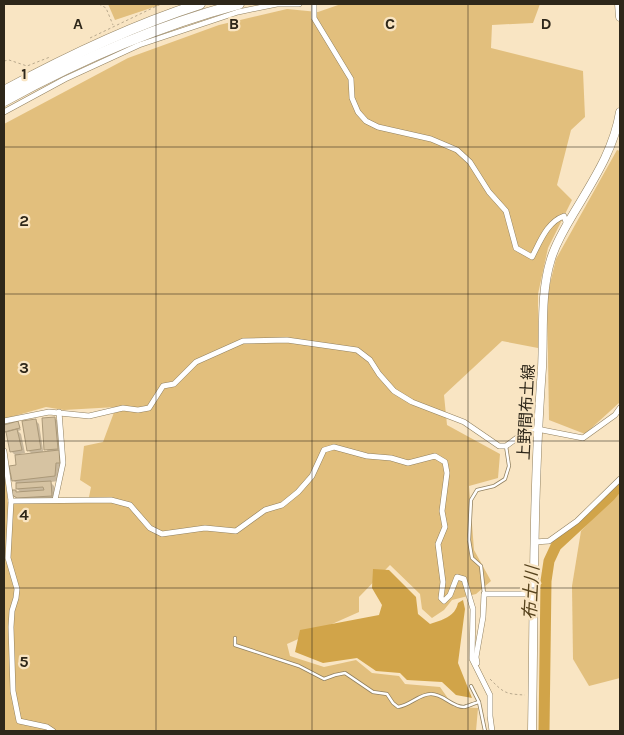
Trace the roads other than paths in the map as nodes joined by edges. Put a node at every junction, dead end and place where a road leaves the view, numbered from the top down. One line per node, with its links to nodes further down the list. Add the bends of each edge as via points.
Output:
1 (200, 4): 7 (highway, via 99,43)
2 (239, 4): 8 (highway, via 172,24 102,51)
3 (298, 4): 9 (street, via 277,4 238,12 139,45)
4 (314, 4): 11 (street, via 314,18 352,79 352,98 366,121 378,127 431,139 457,150 470,162 506,211 516,248 532,257 555,219 564,216)
5 (619, 4): 6 (main road)
6 (620, 17)
7 (4, 91)
8 (4, 101)
9 (4, 112)
10 (620, 112): 11 (main road, 上野間布土線, via 608,154)
11 (567, 226): 15 (main road, 上野間布土線, via 551,258 544,295)
12 (620, 408): 15 (street, via 583,438)
13 (59, 412): 14 (street); 16 (street, via 89,416 123,408 149,408 163,386 174,384 196,362 243,342 287,340 357,350 370,360 394,391 412,402 464,422 499,446); 19 (street, via 63,463)
14 (4, 421)
15 (538, 429): 16 (street, via 529,429); 21 (main road, 上野間布土線)
16 (506, 446): 22 (lane, via 509,466 505,479 477,490 470,500 469,540 472,558 481,566)
17 (4, 451): 20 (street)
18 (620, 479): 21 (street, via 577,521 549,541)
19 (55, 500): 20 (street); 25 (street, via 111,500 130,505 150,528 162,534 205,528 236,531 298,492 312,476 324,450 334,447 408,463 435,456 445,462 447,473 442,511 445,527 438,544 443,582 441,598 444,600 450,595 458,577 464,579 473,609 472,659)
20 (11, 501): 28 (street, via 8,558 17,589 11,627 13,690 19,721)
21 (535, 542): 23 (main road, 上野間布土線)
22 (484, 594): 23 (street); 25 (street, via 476,657)
23 (534, 594): 31 (main road, 上野間布土線)
24 (235, 638): 27 (lane, via 235,645 299,666 324,679 345,673 372,692 387,694 398,707 408,706 428,694 440,695 454,705 464,707)
25 (478, 669): 30 (street, via 490,695)
26 (472, 686): 27 (lane)
27 (479, 702): 29 (lane)
28 (53, 731)
29 (485, 731)
30 (492, 731)
31 (532, 731)

